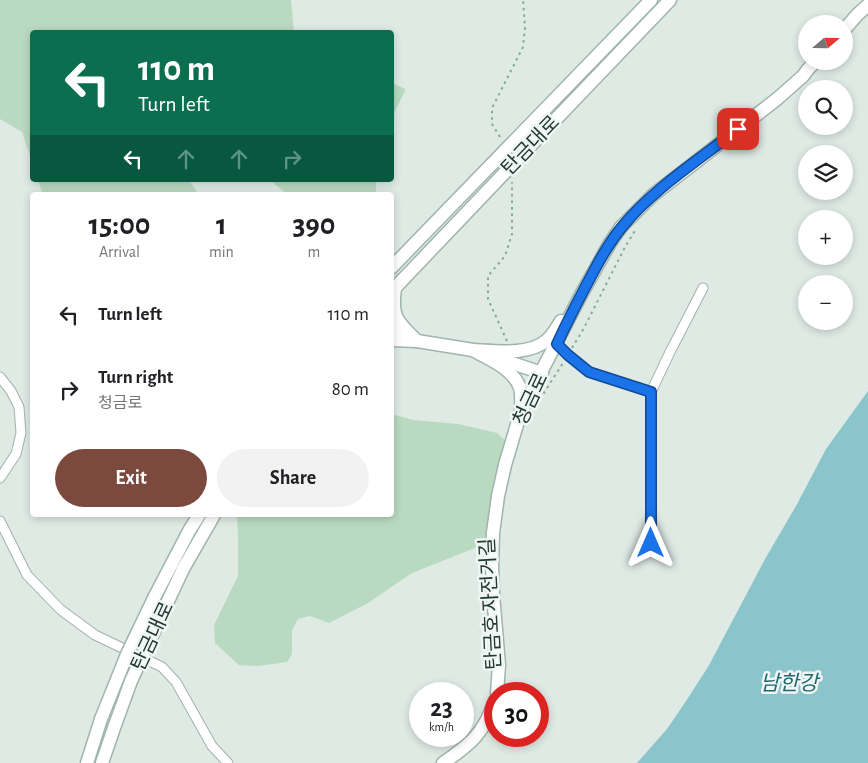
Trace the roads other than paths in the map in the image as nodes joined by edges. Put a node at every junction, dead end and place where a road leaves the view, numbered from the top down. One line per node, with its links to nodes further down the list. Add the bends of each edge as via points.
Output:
1 (651, 0): 6 (main road, 탄금대로)
2 (670, 0): 8 (main road, 탄금대로)
3 (868, 5): 4 (main road)
4 (853, 20)
5 (807, 70): 9 (main road, 청금로, via 777,99 669,182 634,214 610,243)
6 (394, 265)
7 (703, 288): 18 (street)
8 (394, 289)
9 (582, 293): 14 (main road, 청금로); 15 (main road, via 547,340 536,347 512,352)
10 (394, 309): 13 (main road, via 398,322)
11 (394, 329): 13 (main road)
12 (394, 340): 13 (main road)
13 (417, 340): 15 (main road)
14 (557, 344): 16 (main road, 청금로); 18 (street, via 589,372)
15 (473, 350): 16 (main road); 19 (main road, via 504,368 516,380 521,390)
16 (542, 373): 19 (main road, 청금로)
17 (0, 377): 20 (street, via 12,391 18,407 21,433 16,454)
18 (651, 392): 24 (street)
19 (521, 411): 25 (main road, 청금로, via 505,465 493,533)
20 (0, 478)
21 (197, 517): 27 (main road, 탄금대로, bridge, via 128,652)
22 (213, 517): 28 (main road, 탄금대로, bridge, via 168,601 131,681)
23 (0, 521): 29 (street, via 27,576 61,610 94,635 162,667 176,682 212,746)
24 (651, 543)
25 (498, 682)
26 (484, 726): 30 (main road, via 468,745)
27 (87, 763)
28 (102, 763)
29 (228, 763)
30 (443, 763)

